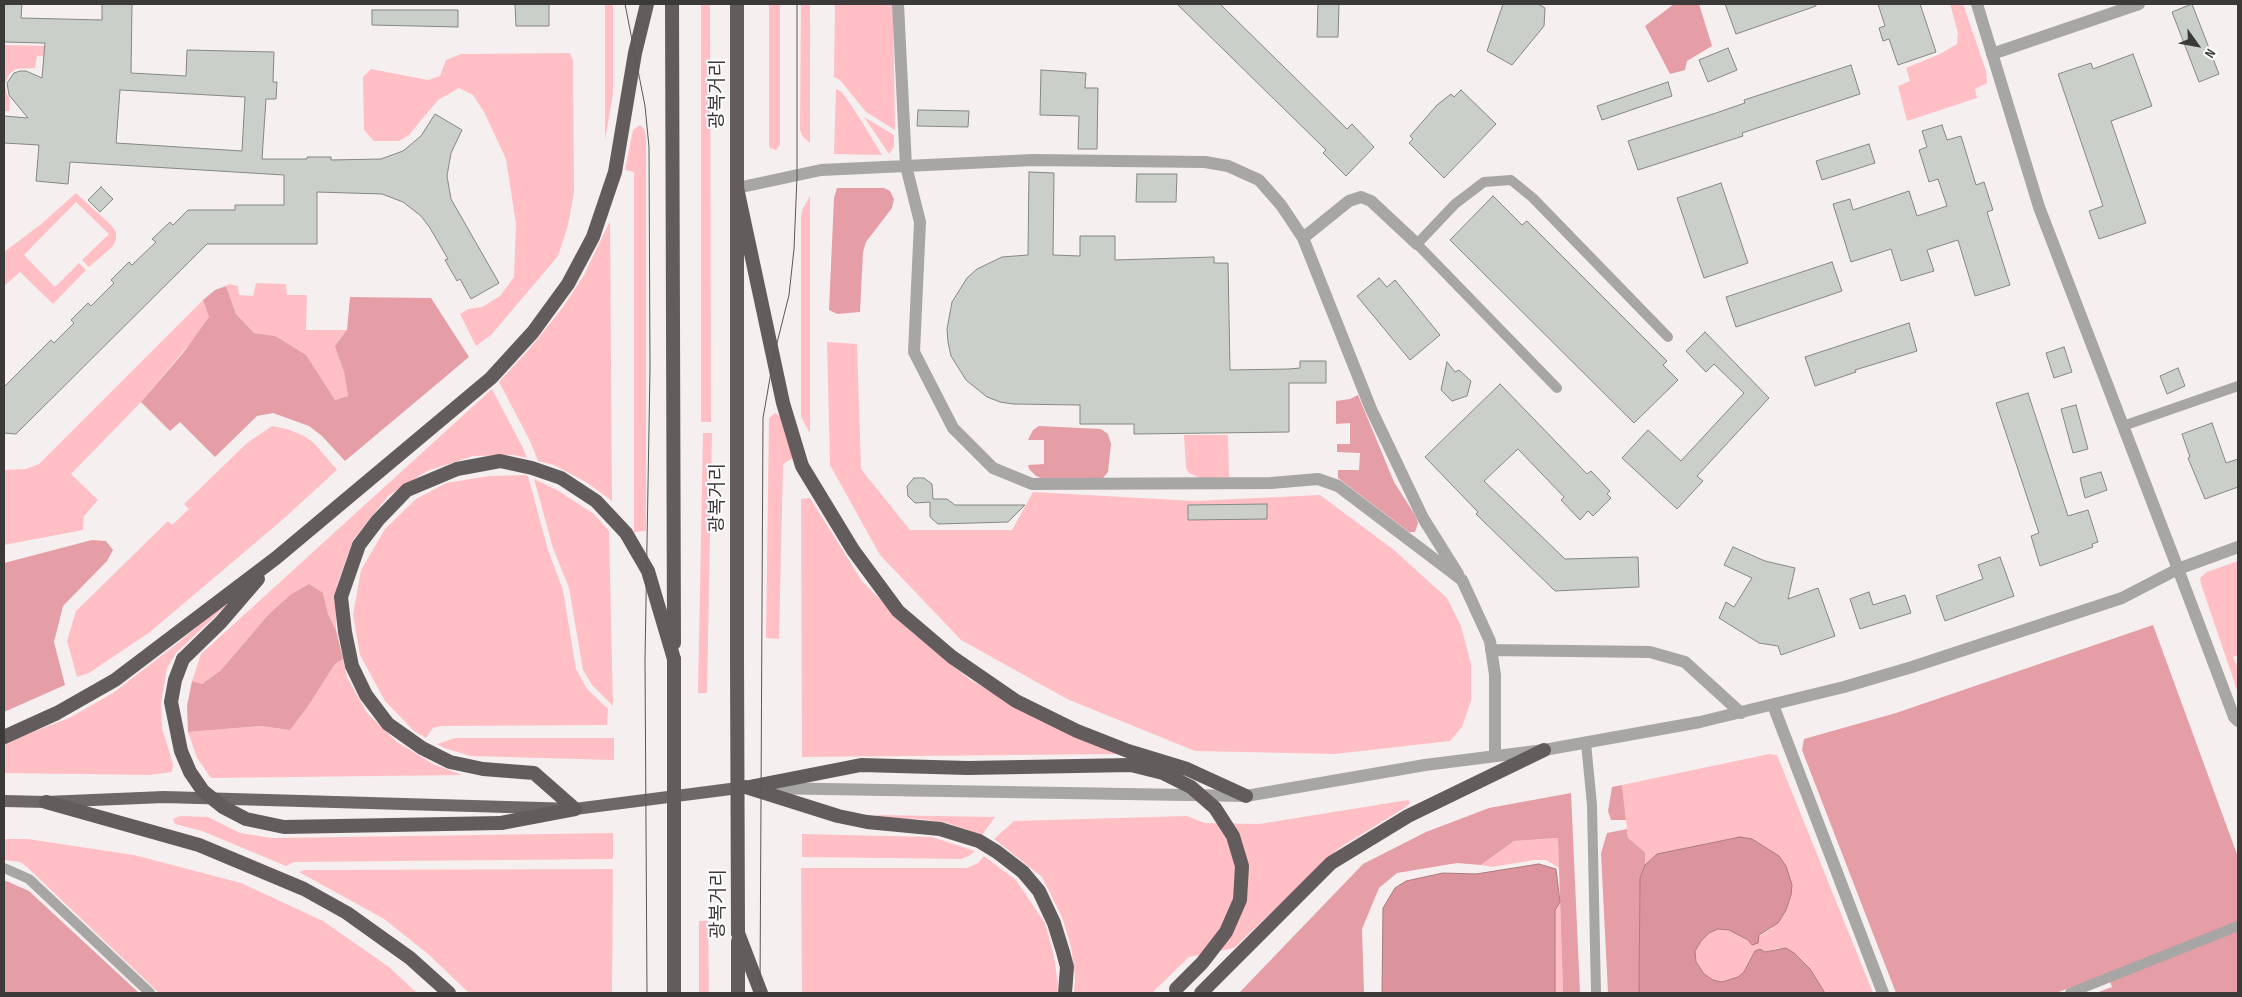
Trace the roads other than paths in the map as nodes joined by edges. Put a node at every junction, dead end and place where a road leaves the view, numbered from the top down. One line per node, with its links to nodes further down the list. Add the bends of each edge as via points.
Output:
1 (646, 4): 17 (highway, via 615,172 593,237 568,284 533,332 491,378)
2 (672, 4): 21 (highway)
3 (737, 4): 9 (highway, 광복거리)
4 (898, 4): 8 (street)
5 (1977, 4): 7 (street)
6 (2139, 4): 7 (street)
7 (1992, 54): 15 (street, via 2039,207)
8 (906, 166): 9 (street, via 821,170); 10 (street, via 1109,160 1205,162 1228,166 1260,180); 19 (street, via 920,222 914,352 953,428 993,468 1032,484 1271,483 1318,479 1338,486)
9 (737, 188): 30 (highway, via 783,403 802,466 853,550 898,611 952,657 1016,701 1078,731 1128,751 1187,768); 36 (highway, 광복거리, bridge)
10 (1303, 238): 11 (street, via 1349,201 1361,197 1371,202); 19 (street, via 1371,409 1423,518)
11 (1417, 244): 12 (lane, via 1455,204 1484,182 1511,180 1533,198); 14 (lane)
12 (1668, 337)
13 (2238, 386): 15 (lane)
14 (1557, 388)
15 (2123, 426): 18 (street)
16 (2238, 546): 18 (street)
17 (276, 558): 25 (highway, via 115,680 57,713); 33 (highway, bridge, via 221,622 183,659 175,680 171,702 181,751 190,772 204,791 223,807 246,819 284,827 501,823)
18 (2178, 569): 22 (street, via 2122,598 2033,628 1912,667); 24 (street)
19 (1462, 580): 20 (street, via 1490,641)
20 (1491, 650): 23 (street, via 1650,652 1685,662); 28 (street, via 1495,675)
21 (674, 659): 33 (highway, via 648,571 626,533 596,501 561,478 500,461 457,469 407,490 359,545 341,597 345,632 352,666 366,695 388,724 422,748 450,762 483,769 534,773); 40 (highway, bridge)
22 (1773, 705): 23 (street); 46 (street)
23 (1741, 713): 26 (street)
24 (2238, 721)
25 (4, 736)
26 (1586, 743): 27 (street); 45 (lane, via 1592,805)
27 (1544, 750): 28 (street); 44 (highway, via 1408,816 1331,863)
28 (1494, 755): 30 (street)
29 (746, 787): 30 (street); 33 (main road); 37 (highway, bridge, via 861,765 968,768 1131,765 1163,773 1191,787 1215,808 1234,836 1242,866 1240,900 1226,932); 43 (highway, via 857,820 940,829 991,848 1023,872 1039,891 1064,952)
30 (1246, 796)
31 (4, 801): 32 (main road)
32 (46, 802): 33 (main road, via 164,797); 39 (highway, via 199,845 304,889 347,913 410,958)
33 (575, 809)
34 (4, 868): 38 (lane, via 29,879)
35 (2238, 926): 47 (lane)
36 (738, 933): 41 (highway, 광복거리); 42 (highway)
37 (1174, 991)
38 (150, 993)
39 (449, 993)
40 (674, 993)
41 (738, 993)
42 (761, 993)
43 (1065, 993)
44 (1202, 993)
45 (1596, 993)
46 (1883, 993)
47 (2070, 993)

